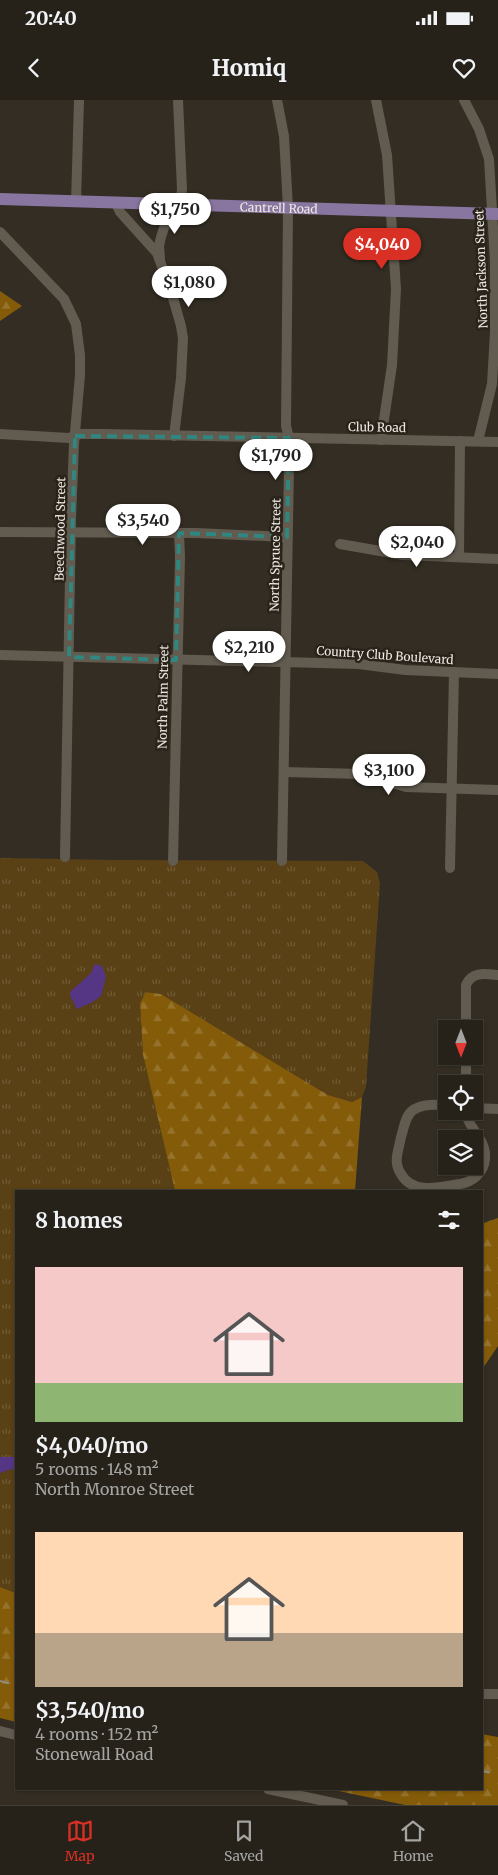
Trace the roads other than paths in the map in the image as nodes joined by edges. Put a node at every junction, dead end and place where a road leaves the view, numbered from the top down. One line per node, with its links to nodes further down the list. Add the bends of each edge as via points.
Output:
1 (79, 100): 7 (street)
2 (178, 100): 9 (street)
3 (277, 100): 10 (street, North Spruce Street, via 284,136)
4 (376, 100): 11 (street, via 386,144)
5 (464, 100): 12 (street, North Jackson Street, via 489,159)
6 (0, 199): 7 (main road, Cantrell Road)
7 (76, 202): 8 (main road, Cantrell Road)
8 (116, 203): 9 (main road, Cantrell Road); 14 (street, via 120,212 157,253)
9 (180, 205): 10 (main road, Cantrell Road); 14 (street, via 161,237)
10 (288, 208): 11 (main road, Cantrell Road); 18 (street, North Spruce Street)
11 (391, 211): 12 (main road, Cantrell Road); 19 (street, via 396,316)
12 (495, 214): 21 (street, North Jackson Street, via 494,355 491,392)
13 (0, 232): 16 (street, Beechwood Street, via 57,290 76,324 81,365)
14 (161, 263): 17 (street, via 176,305 183,338)
15 (0, 434): 16 (street, Club Road)
16 (75, 436): 17 (street, Club Road); 24 (street, Beechwood Street)
17 (174, 436): 18 (street, Club Road)
18 (288, 438): 19 (street, Club Road); 26 (street, North Spruce Street)
19 (382, 440): 20 (street, Club Road)
20 (460, 441): 21 (street, Club Road); 28 (street)
21 (478, 441): 22 (street, Club Road)
22 (498, 442)
23 (0, 532): 24 (street)
24 (71, 534): 25 (street); 31 (street, Beechwood Street)
25 (178, 534): 26 (street); 32 (street, North Palm Street)
26 (287, 537): 33 (street, North Spruce Street)
27 (340, 544): 28 (street, via 403,555)
28 (458, 557): 29 (street)
29 (498, 558)
30 (0, 656): 31 (street, Country Club Boulevard)
31 (69, 657): 32 (street, Country Club Boulevard); 39 (street, Beechwood Street)
32 (176, 660): 33 (street, Country Club Boulevard); 40 (street, North Palm Street)
33 (286, 662): 34 (street, Country Club Boulevard); 36 (street, North Spruce Street)
34 (454, 672): 35 (street, Country Club Boulevard); 37 (street)
35 (498, 674)
36 (284, 772): 37 (street, via 362,774 400,786); 41 (street, North Spruce Street)
37 (452, 789): 38 (street); 42 (street)
38 (498, 790)
39 (65, 857)
40 (172, 861)
41 (282, 861)
42 (450, 868)
43 (498, 975): 44 (street, via 478,974 468,981)
44 (466, 1020)
45 (438, 1106): 48 (street, via 421,1106 410,1112 405,1122 397,1163 402,1176 413,1185 425,1188 464,1184 482,1170 485,1160 483,1145)
46 (483, 1108): 47 (street)
47 (498, 1108)
48 (468, 1120)
49 (483, 1694): 50 (street)
50 (498, 1694)
51 (0, 1731): 52 (street)
52 (15, 1735)
53 (273, 1790): 54 (street)
54 (343, 1805)

